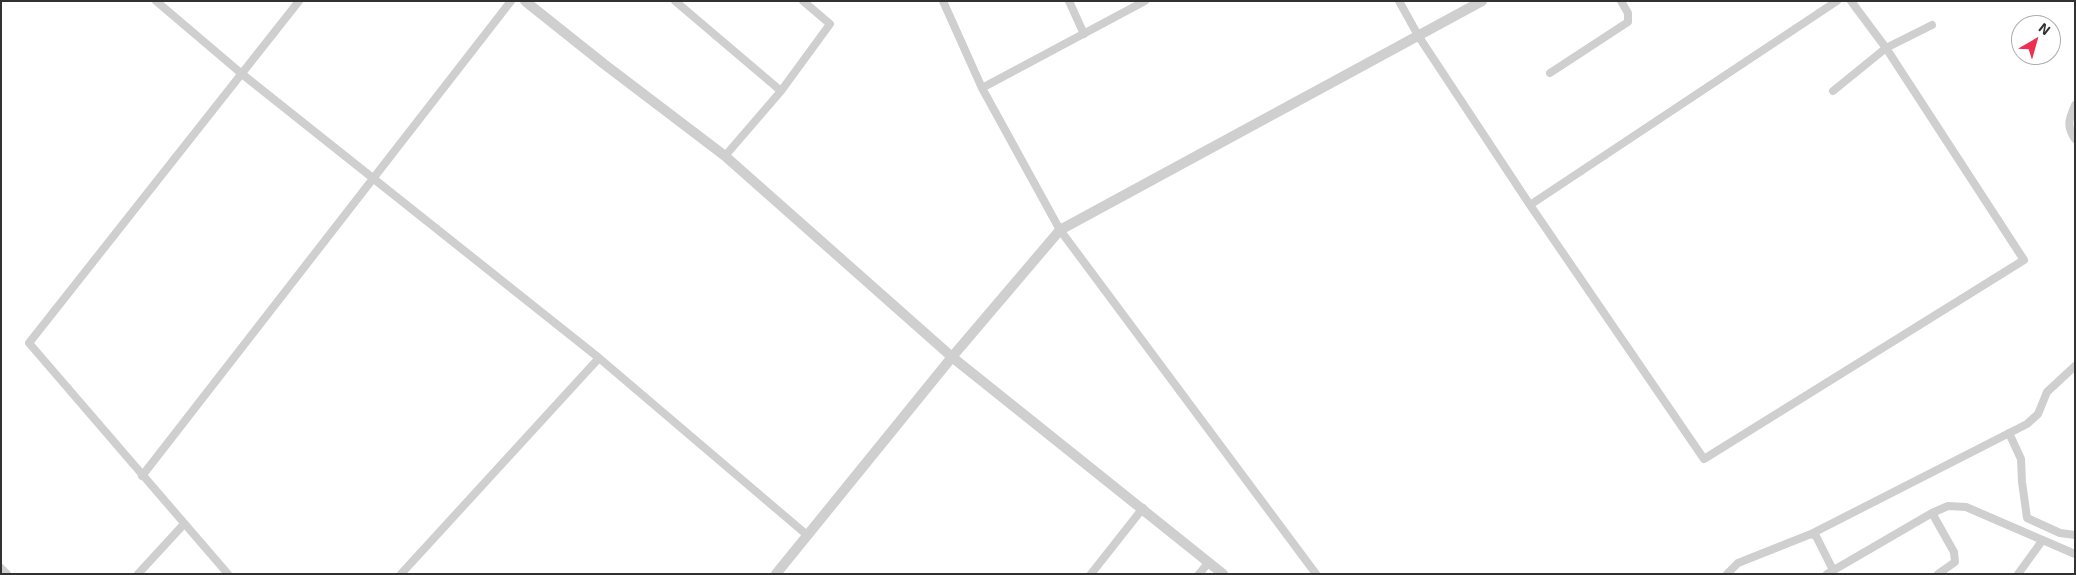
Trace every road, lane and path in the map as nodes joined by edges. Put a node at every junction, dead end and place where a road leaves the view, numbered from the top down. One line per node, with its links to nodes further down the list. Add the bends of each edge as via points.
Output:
1 (156, 1): 20 (street)
2 (299, 1): 20 (street)
3 (511, 1): 27 (street)
4 (525, 1): 26 (street)
5 (675, 1): 22 (street)
6 (803, 1): 22 (street, via 830,24)
7 (943, 1): 21 (street)
8 (1069, 1): 16 (street)
9 (1145, 1): 16 (street)
10 (1399, 1): 17 (street)
11 (1482, 1): 17 (street)
12 (1621, 1): 19 (street, via 1628,12 1628,22)
13 (1837, 1): 28 (street)
14 (1852, 1): 18 (street)
15 (1932, 25): 18 (street)
16 (1084, 34): 21 (street)
17 (1419, 37): 28 (street); 29 (street)
18 (1886, 48): 23 (street); 28 (street, via 2024,260 1704,459)
19 (1550, 73)
20 (242, 74): 27 (street); 34 (street, via 29,343)
21 (982, 88): 29 (street)
22 (782, 91): 26 (street)
23 (1833, 92)
24 (2075, 105): 25 (street, via 2068,122)
25 (2075, 139)
26 (725, 156): 30 (street)
27 (374, 178): 31 (street); 34 (street)
28 (1530, 205)
29 (1060, 230): 30 (street); 54 (street)
30 (952, 357): 35 (street); 39 (street)
31 (599, 358): 39 (street); 49 (street)
32 (2075, 366): 33 (street, via 2047,392 2038,414)
33 (2009, 434): 38 (street); 40 (street, via 2021,459 2028,518 2060,534)
34 (142, 476): 37 (street)
35 (1144, 508): 43 (street); 51 (street)
36 (1932, 513): 41 (street, via 1948,506 1966,507); 45 (street); 56 (street, via 1955,558 1950,567)
37 (184, 524): 47 (street); 48 (street)
38 (1812, 534): 45 (street, via 1816,536); 55 (street, via 1738,563)
39 (807, 535): 50 (street)
40 (2075, 535)
41 (2042, 541): 42 (street); 57 (street)
42 (2075, 554)
43 (1208, 562): 52 (street); 53 (street)
44 (1, 568): 46 (street)
45 (1830, 572)
46 (7, 574)
47 (138, 574)
48 (228, 574)
49 (401, 574)
50 (776, 574)
51 (1091, 574)
52 (1199, 574)
53 (1223, 574)
54 (1316, 574)
55 (1727, 574)
56 (1938, 574)
57 (2018, 574)

